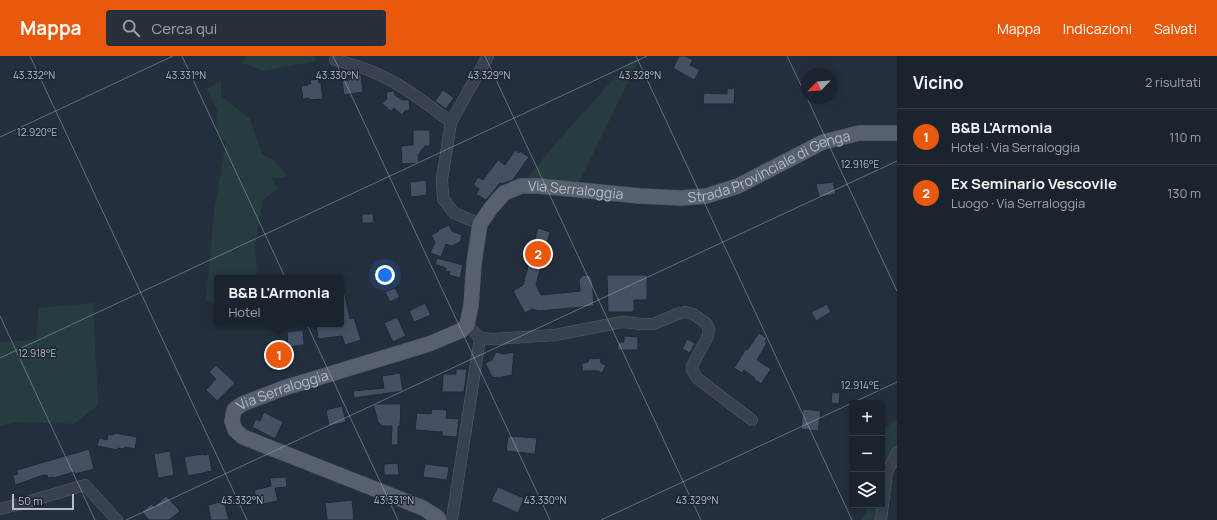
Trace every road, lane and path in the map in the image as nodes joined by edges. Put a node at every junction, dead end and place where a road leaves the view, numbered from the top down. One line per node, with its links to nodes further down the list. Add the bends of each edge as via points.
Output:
1 (488, 56): 3 (street)
2 (335, 60): 3 (street, via 355,64 383,75 406,88)
3 (451, 122): 6 (street, via 442,179 443,199 454,213)
4 (897, 134): 5 (main road, Strada Provinciale di Genga, via 859,133 823,142 738,186 706,196)
5 (640, 196): 6 (main road, Via Serraloggia, via 521,186 504,194 490,208)
6 (480, 224): 7 (main road, Via Serraloggia)
7 (467, 325): 8 (street); 13 (main road, Via Serraloggia, via 462,330 435,342 284,388 242,404 234,410 232,420 235,430 243,437 423,508)
8 (480, 338): 9 (street, via 555,335 622,322 654,324 677,314 693,314 709,329 692,370 697,378); 14 (street)
9 (752, 420)
10 (897, 453): 15 (street, via 887,472)
11 (0, 509): 12 (street, via 85,485)
12 (117, 520)
13 (439, 520)
14 (450, 520)
15 (881, 520)

